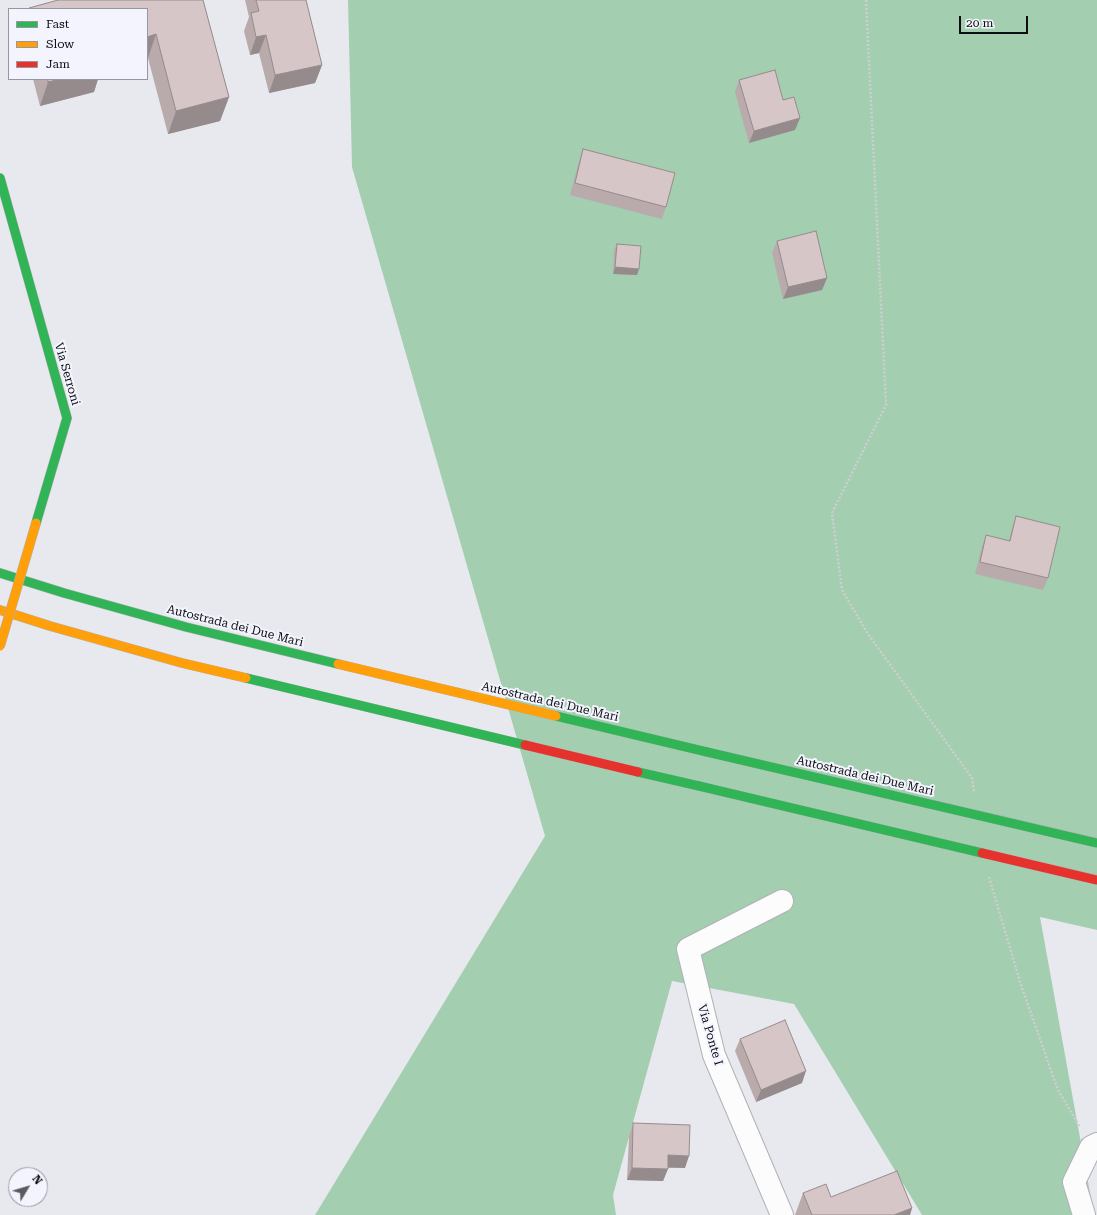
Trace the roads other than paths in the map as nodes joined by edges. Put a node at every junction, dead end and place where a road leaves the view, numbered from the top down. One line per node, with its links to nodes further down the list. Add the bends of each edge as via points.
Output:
1 (0, 178): 6 (main road, Via Serroni, bridge, via 67,418)
2 (0, 573): 7 (main road, Autostrada dei Due Mari, bridge, via 186,627)
3 (0, 610): 5 (main road)
4 (0, 616): 5 (main road)
5 (50, 626): 8 (main road, bridge, via 182,663)
6 (0, 646)
7 (1097, 843)
8 (1097, 880)
9 (782, 901): 11 (street, Via Ponte I, via 688,949 714,1055)
10 (1094, 1146): 12 (street, via 1074,1182)
11 (782, 1215)
12 (1084, 1215)

